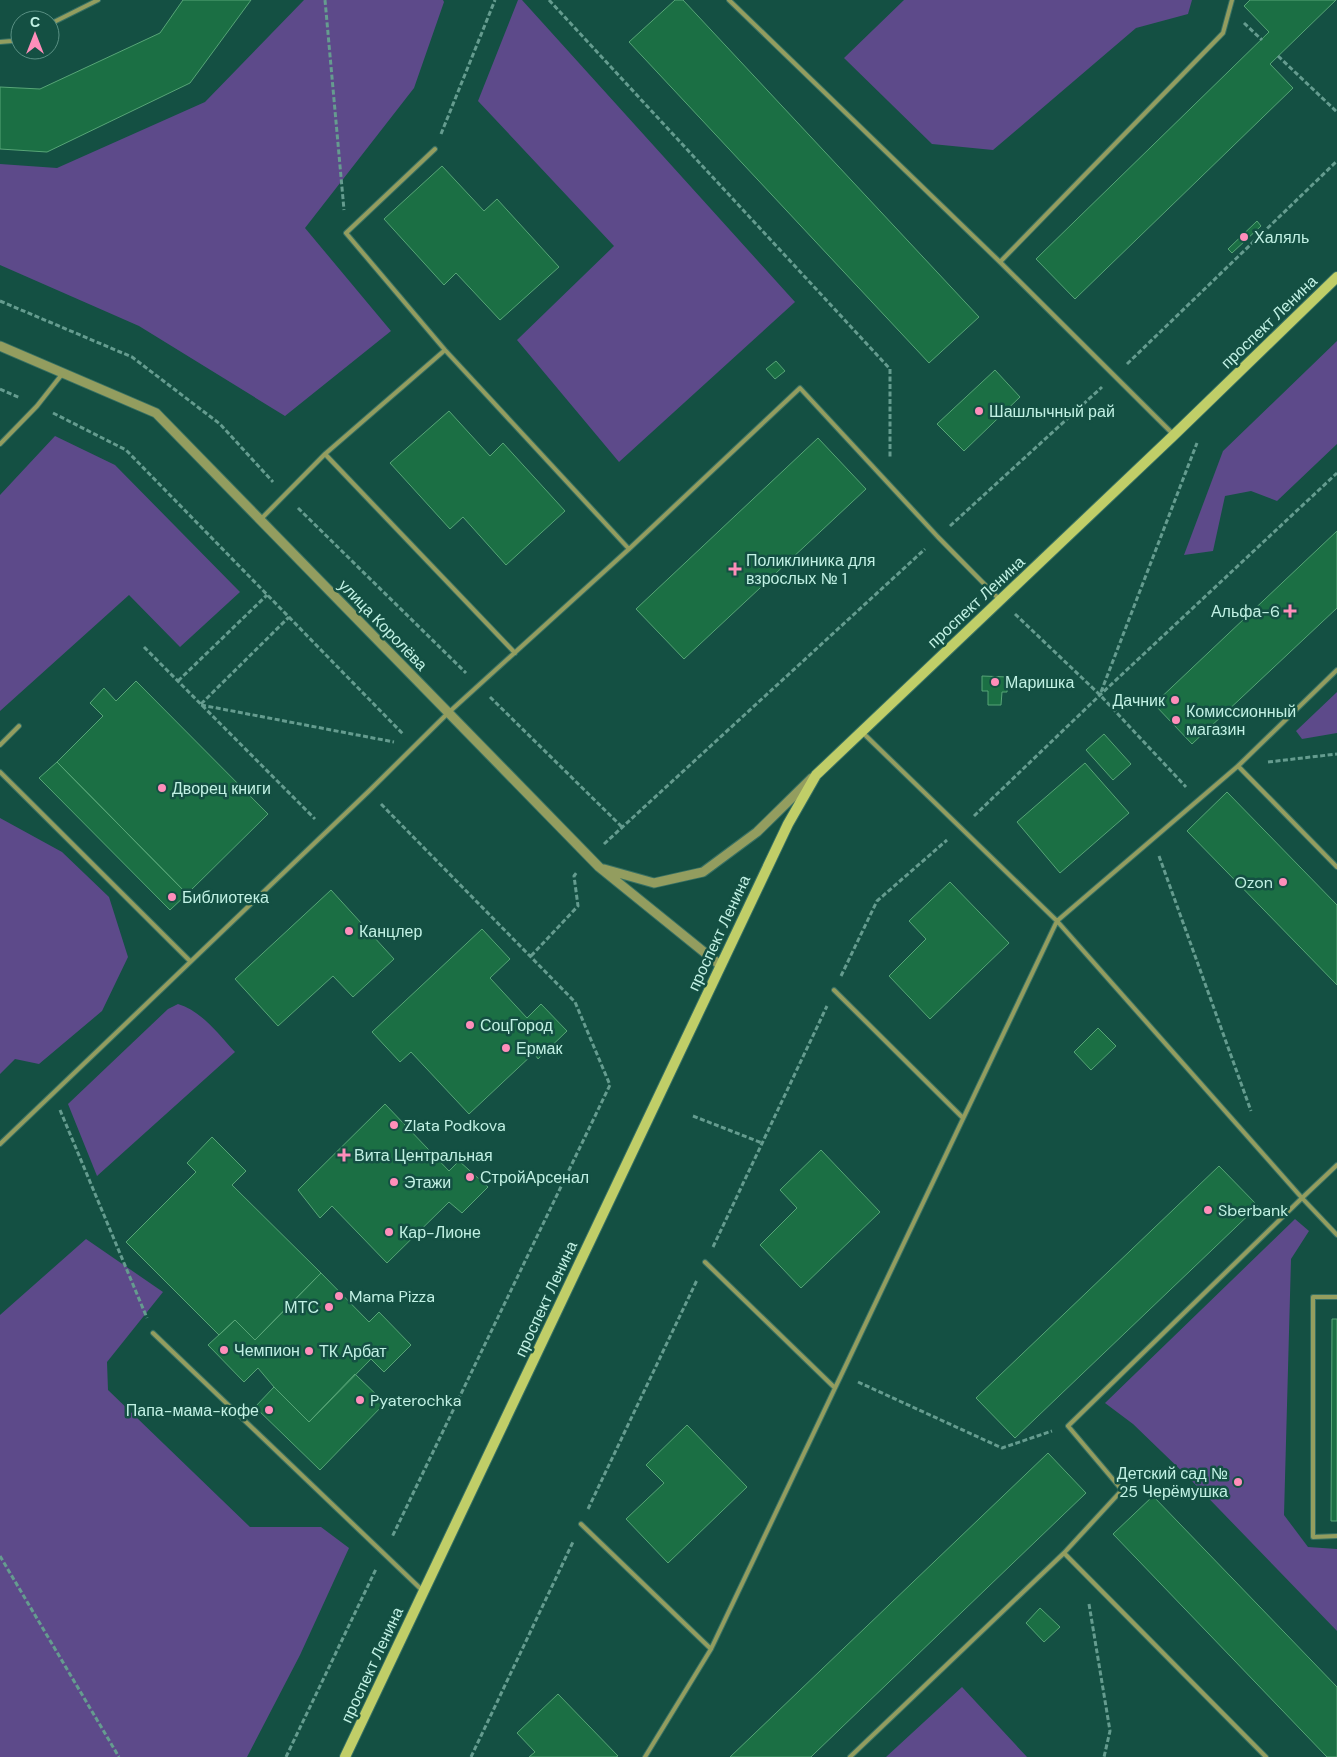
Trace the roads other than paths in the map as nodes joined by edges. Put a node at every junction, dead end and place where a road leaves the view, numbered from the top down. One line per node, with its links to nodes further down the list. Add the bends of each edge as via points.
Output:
1 (98, 0): 4 (lane)
2 (729, 0): 6 (lane)
3 (1232, 0): 6 (lane, via 1223,33)
4 (60, 19)
5 (435, 149): 9 (lane, via 346,233)
6 (1000, 262): 11 (lane)
7 (1337, 277): 11 (main road, проспект Ленина)
8 (0, 346): 10 (street, улица Королёва)
9 (445, 350): 13 (lane); 15 (lane)
10 (63, 373): 12 (lane); 14 (street, улица Королёва, via 156,413)
11 (1174, 435): 16 (main road, проспект Ленина)
12 (0, 444)
13 (325, 454): 14 (lane); 17 (lane)
14 (260, 520): 19 (street, улица Королёва)
15 (629, 549): 16 (lane, via 800,388); 17 (lane)
16 (1000, 600): 21 (main road, проспект Ленина)
17 (515, 653): 19 (lane)
18 (1337, 670): 23 (lane)
19 (447, 714): 26 (street, улица Королёва); 29 (lane)
20 (19, 726): 22 (lane)
21 (862, 731): 25 (main road, проспект Ленина); 28 (lane)
22 (0, 745)
23 (1238, 766): 27 (lane); 28 (lane)
24 (0, 772): 29 (lane)
25 (816, 775): 26 (street, via 757,832 703,872 654,883); 30 (main road, проспект Ленина, via 788,824)
26 (598, 867): 30 (street, улица Королёва)
27 (1337, 867)
28 (1056, 921): 32 (lane); 35 (lane)
29 (190, 961): 33 (lane)
30 (720, 965): 44 (main road, проспект Ленина)
31 (834, 990): 32 (lane)
32 (963, 1118): 40 (lane)
33 (0, 1144)
34 (1337, 1165): 35 (lane)
35 (1302, 1198): 36 (lane); 43 (lane, via 1068,1426 1122,1490)
36 (1337, 1235)
37 (706, 1262): 40 (lane)
38 (1337, 1297): 42 (lane, via 1313,1298 1313,1537)
39 (153, 1333): 44 (lane)
40 (835, 1388): 45 (lane)
41 (581, 1524): 45 (lane)
42 (1337, 1536)
43 (1064, 1553): 48 (lane); 49 (lane)
44 (424, 1591): 46 (main road, проспект Ленина)
45 (712, 1649): 47 (lane)
46 (345, 1757)
47 (645, 1757)
48 (850, 1757)
49 (1266, 1757)

